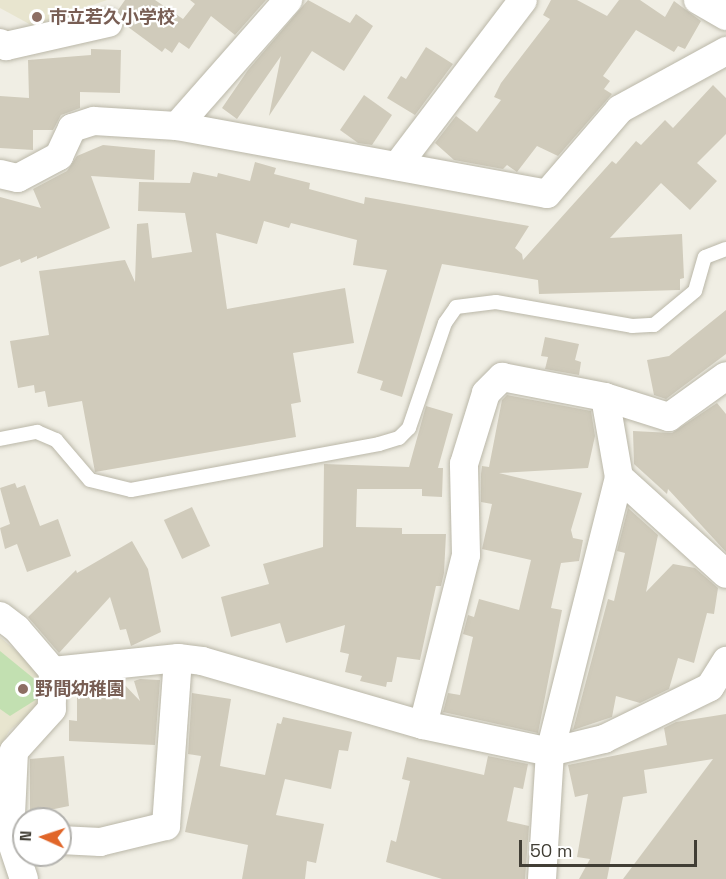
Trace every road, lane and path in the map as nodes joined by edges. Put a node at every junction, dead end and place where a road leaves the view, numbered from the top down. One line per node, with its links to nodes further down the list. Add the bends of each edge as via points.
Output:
1 (288, 0): 8 (street)
2 (523, 0): 9 (street)
3 (698, 0): 4 (street)
4 (726, 16)
5 (108, 23): 6 (street, via 6,46)
6 (0, 43)
7 (726, 51): 9 (street, via 620,110 548,194)
8 (177, 126): 9 (street); 10 (street, via 94,121 72,128 58,156 18,178)
9 (397, 166)
10 (0, 174)
11 (726, 249): 14 (lane, via 705,256 695,291 654,325 632,326 496,302 456,307 445,324 410,428 399,438 379,444 130,490 90,480 56,440 37,432)
12 (726, 376): 13 (street, via 669,417)
13 (605, 397): 15 (street); 21 (street, via 502,377 486,393 464,464 466,555)
14 (0, 439)
15 (619, 477): 16 (street); 22 (street)
16 (726, 574)
17 (0, 616): 20 (street, via 17,629)
18 (178, 658): 20 (street); 21 (street, via 224,665); 24 (street, via 166,826 100,842)
19 (726, 661): 22 (street, via 710,687 604,739)
20 (53, 671): 23 (street, via 52,709 14,751)
21 (423, 725): 22 (street)
22 (550, 752): 25 (street)
23 (13, 807)
24 (72, 841)
25 (542, 879)

